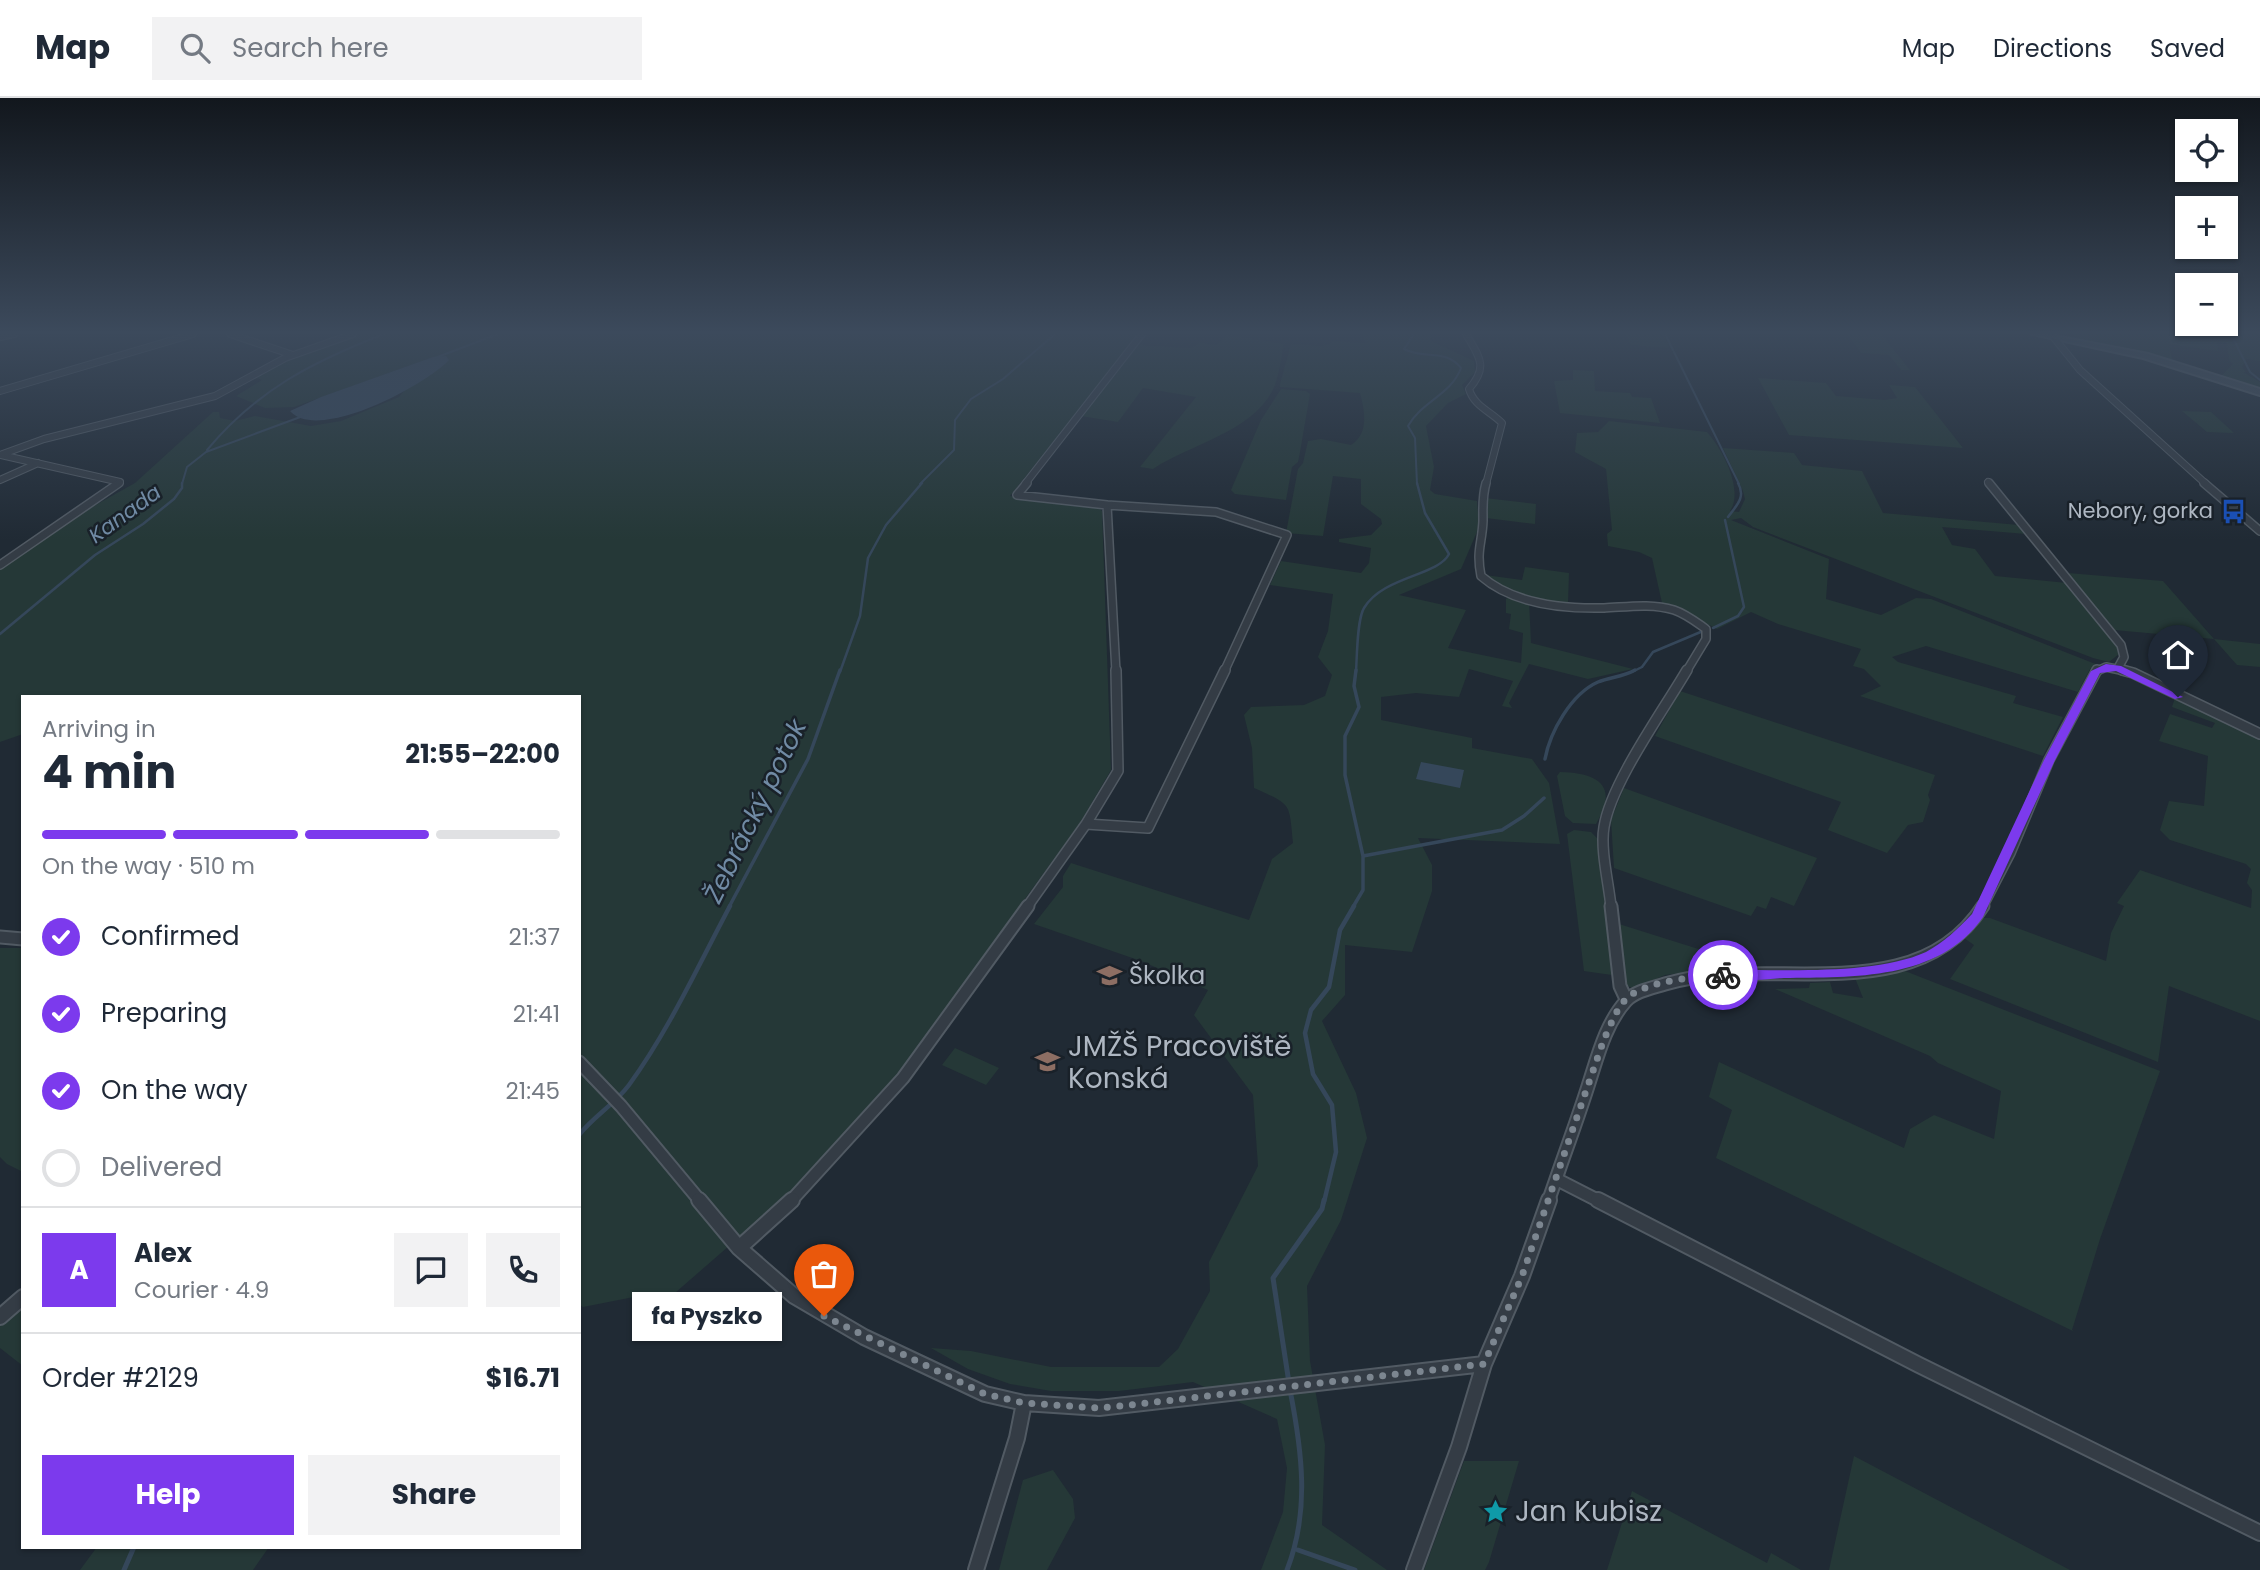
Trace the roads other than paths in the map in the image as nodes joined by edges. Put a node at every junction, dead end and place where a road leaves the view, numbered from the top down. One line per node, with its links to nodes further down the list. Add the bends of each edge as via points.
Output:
1 (182, 403): 5 (street)
2 (1088, 403): 9 (street, via 1017,495)
3 (1475, 403): 17 (street, via 1502,423 1480,502 1483,520 1477,555 1481,576 1503,592 1572,607 1672,610 1706,629 1706,639 1621,781 1603,830 1620,986)
4 (2115, 403): 10 (street)
5 (0, 455): 6 (street)
6 (38, 463): 7 (street); 11 (street, via 120,482)
7 (0, 480)
8 (1988, 482): 12 (street, via 2121,645 2124,657)
9 (1107, 505): 14 (street, via 1118,771); 14 (street, via 1207,512 1287,535 1149,828)
10 (2260, 531)
11 (0, 565)
12 (2118, 668): 13 (street); 17 (street, via 2096,671 1977,917 1949,944 1909,962 1860,972 1690,978 1663,982)
13 (2260, 734)
14 (1086, 824): 20 (street, via 903,1078 797,1196)
15 (0, 937): 16 (street)
16 (21, 939)
17 (1626, 999): 19 (street, via 1604,1039)
18 (581, 1064): 20 (street)
19 (1556, 1179): 23 (street); 25 (street)
20 (739, 1248): 24 (street, via 794,1296 834,1321 985,1394)
21 (21, 1299): 22 (street)
22 (0, 1317)
23 (1484, 1364): 24 (street, via 1099,1408); 27 (street)
24 (1024, 1403): 26 (street)
25 (2260, 1533)
26 (976, 1570)
27 (1413, 1570)

